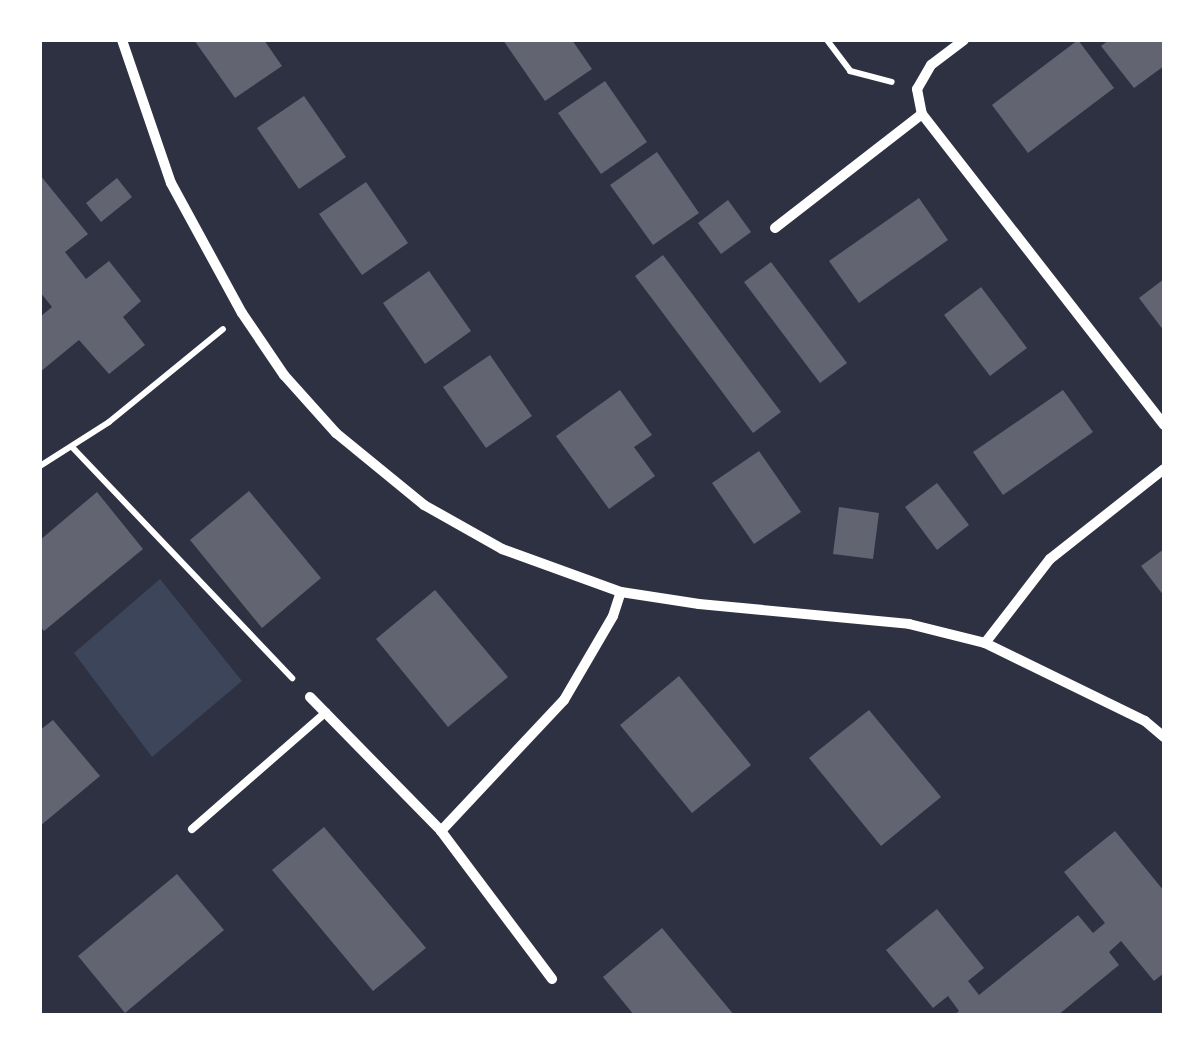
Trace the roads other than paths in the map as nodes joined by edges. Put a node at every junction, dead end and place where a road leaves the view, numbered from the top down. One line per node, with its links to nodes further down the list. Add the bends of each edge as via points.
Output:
1 (122, 40): 7 (street, via 171,183 242,314 336,433 424,505 502,549)
2 (964, 40): 3 (street, via 930,65 917,89)
3 (922, 114): 4 (street); 5 (street)
4 (774, 228)
5 (1164, 424)
6 (1164, 469): 8 (street, via 1050,558)
7 (621, 592): 8 (street, via 909,624); 13 (street, via 564,700)
8 (985, 643): 11 (street, via 1145,721)
9 (310, 696): 10 (street)
10 (326, 712): 12 (lane); 13 (street)
11 (1164, 737)
12 (192, 829)
13 (441, 831): 14 (street)
14 (552, 979)

